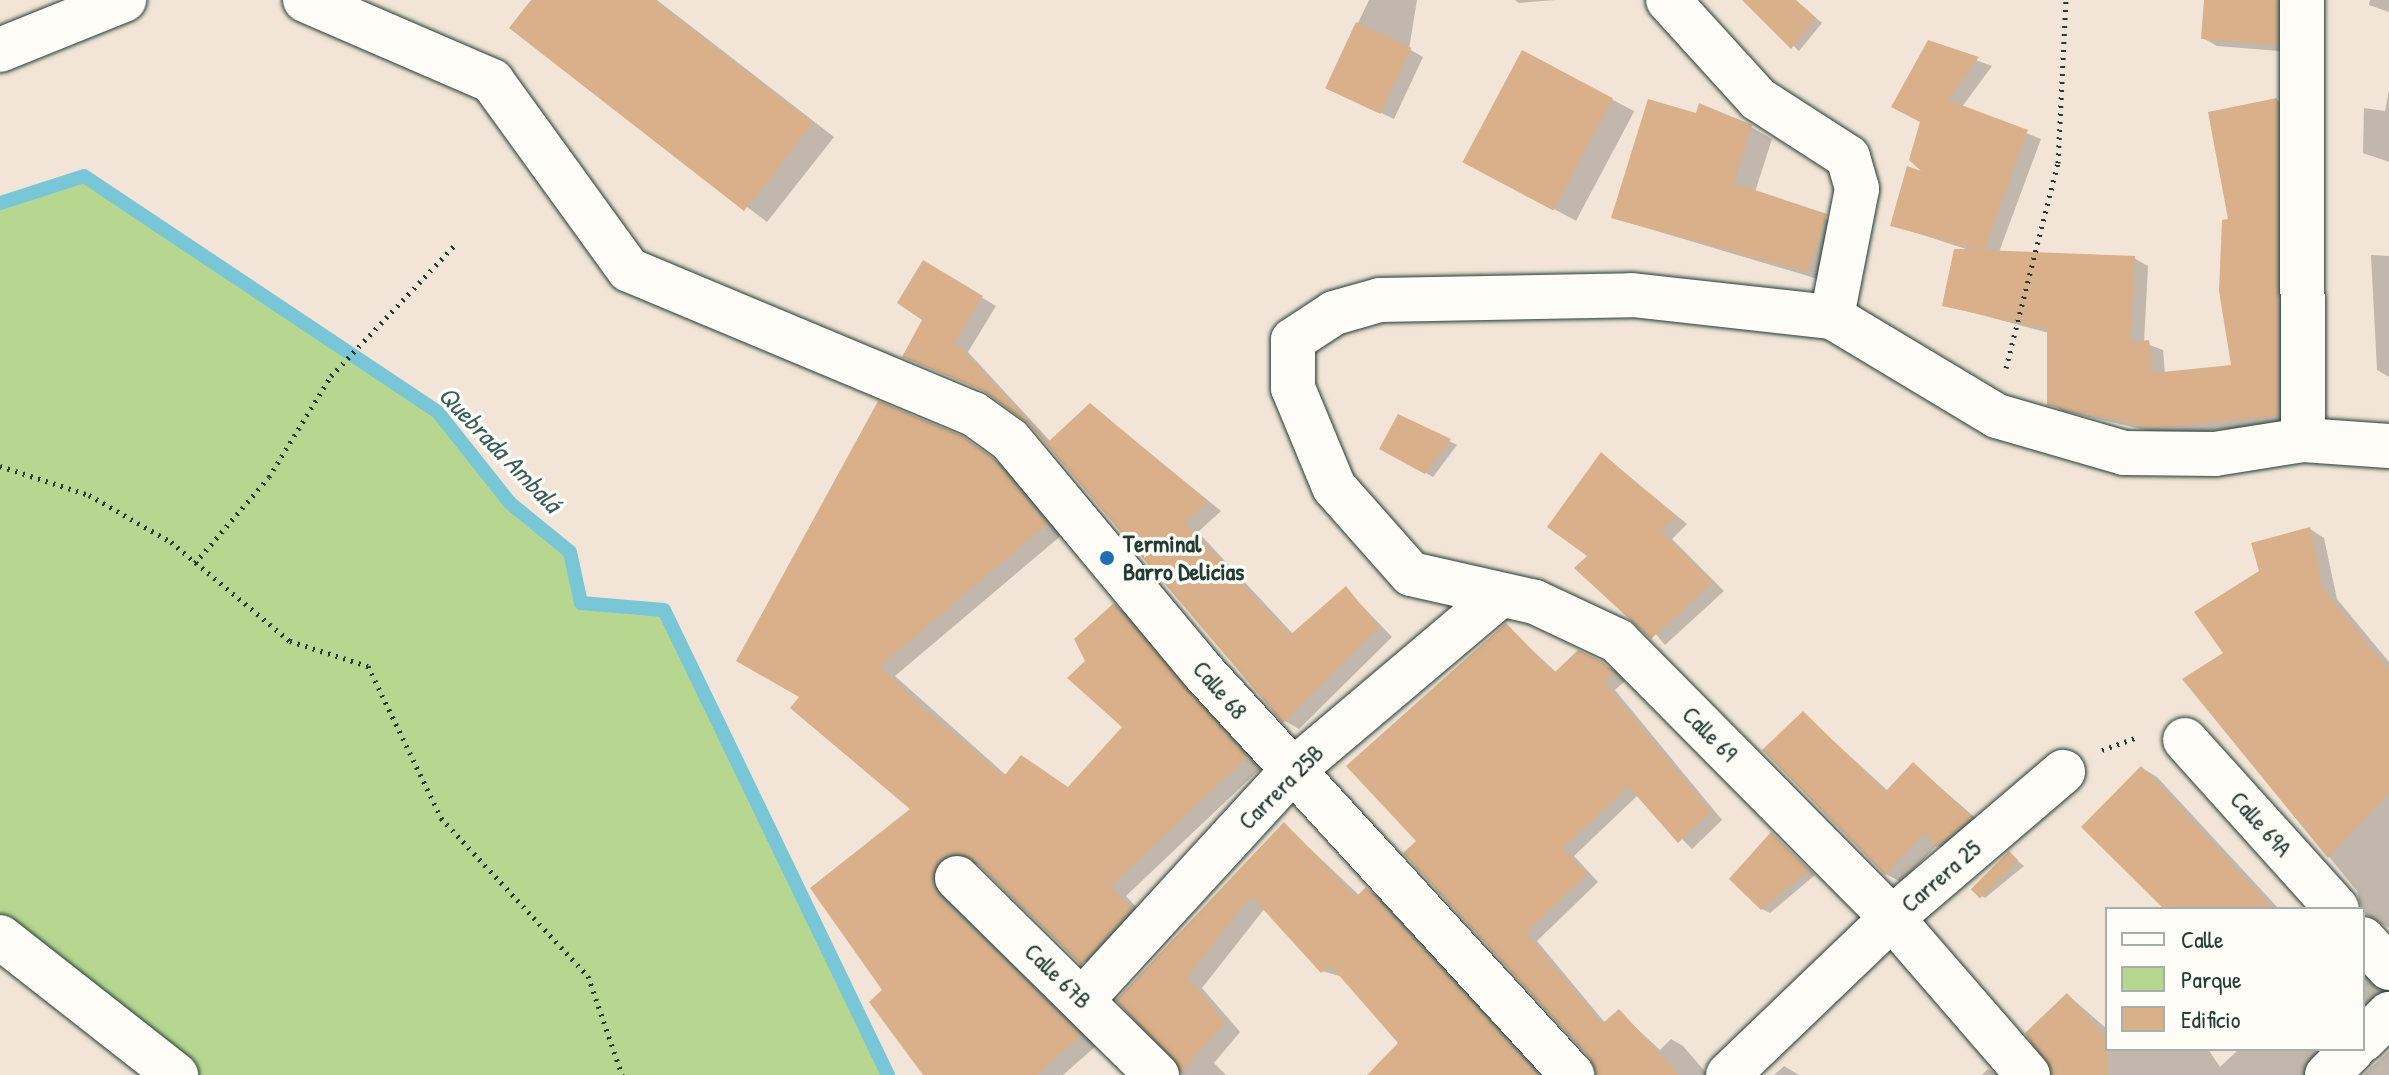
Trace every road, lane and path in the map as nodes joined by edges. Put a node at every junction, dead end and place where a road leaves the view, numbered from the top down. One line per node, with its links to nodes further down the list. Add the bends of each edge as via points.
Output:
1 (124, 0): 6 (street)
2 (305, 0): 16 (street, Calle 68, via 367,33 492,81 629,270 974,414 1010,440)
3 (1668, 0): 8 (street, via 1758,99 1848,157 1857,189)
4 (2066, 0): 9 (path, via 2058,163)
5 (2302, 0): 10 (street)
6 (0, 50)
7 (456, 244): 13 (path, via 331,376 269,477)
8 (1832, 317): 9 (street); 14 (street, Calle 69, via 1632,295 1427,295 1334,313 1293,340 1293,388 1334,487 1411,574)
9 (1997, 416): 10 (street, via 2124,453 2215,454)
10 (2303, 440): 11 (street)
11 (2389, 446)
12 (0, 466): 13 (path, via 89,495)
13 (195, 563): 29 (path, via 290,641 368,666 441,818 588,976)
14 (1499, 596): 16 (street, Carrera 25B); 20 (street, Calle 69, via 1576,616 1618,641)
15 (2185, 740): 17 (path, via 2138,737); 19 (street, Calle 69A)
16 (1292, 771): 24 (street, Carrera 25B); 31 (street, Calle 68)
17 (2063, 772): 20 (street, Carrera 25)
18 (957, 878): 24 (street, Calle 67B)
19 (2335, 907)
20 (1892, 918): 32 (street, Carrera 25); 33 (street, Calle 69)
21 (0, 937): 28 (street)
22 (2365, 941): 23 (street)
23 (2389, 968)
24 (1083, 999): 30 (street, Calle 67B)
25 (2389, 1014): 26 (street)
26 (2365, 1038)
27 (2351, 1051): 34 (street)
28 (176, 1075)
29 (622, 1075)
30 (1157, 1075)
31 (1572, 1075)
32 (1728, 1075)
33 (2028, 1075)
34 (2327, 1075)

